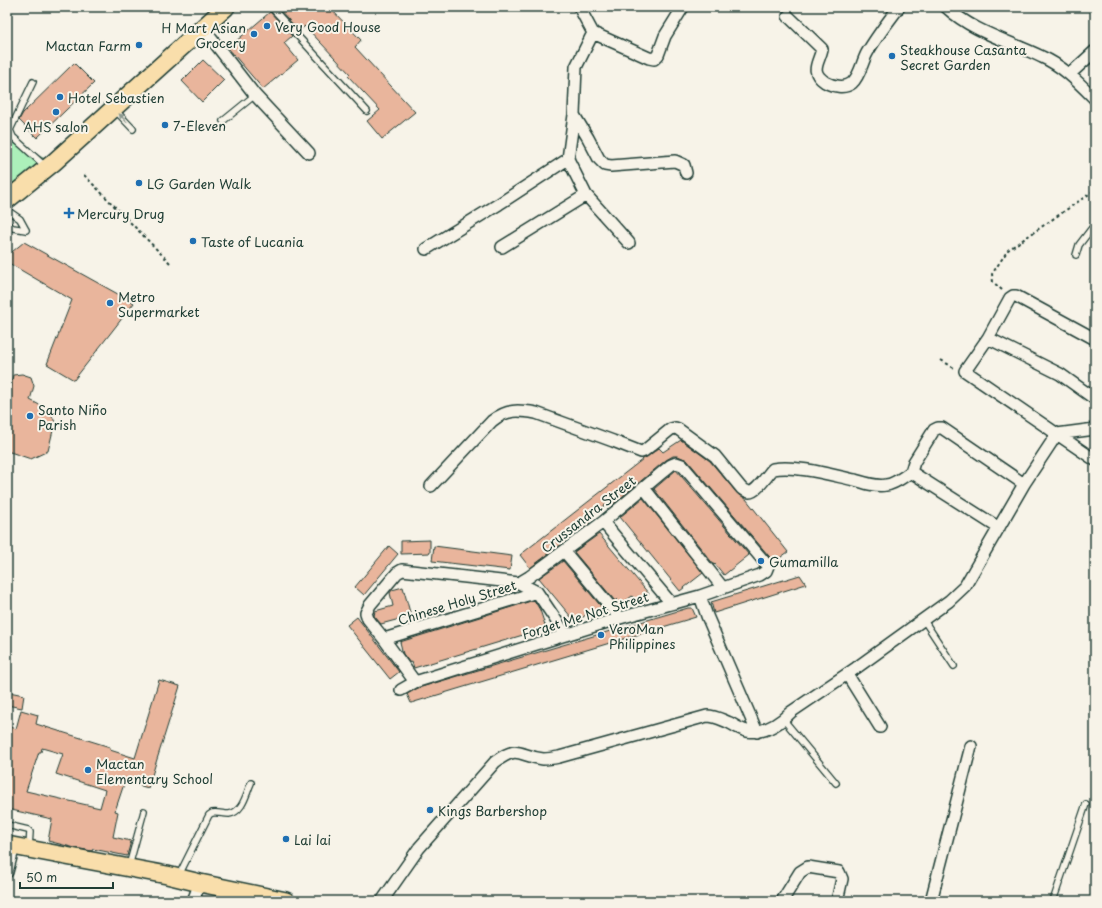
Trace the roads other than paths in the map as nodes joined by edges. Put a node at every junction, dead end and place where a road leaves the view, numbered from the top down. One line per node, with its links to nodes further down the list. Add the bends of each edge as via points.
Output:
1 (226, 7): 8 (main road)
2 (271, 7): 16 (lane)
3 (579, 7): 9 (street)
4 (684, 7): 9 (street, via 654,58)
5 (899, 7): 7 (street, via 868,53 854,80 846,86 836,86 819,76 816,66 822,49)
6 (946, 7): 11 (street, via 967,24 1042,57)
7 (788, 16)
8 (203, 28): 13 (street); 15 (main road)
9 (593, 33): 17 (street, via 576,67)
10 (1095, 51): 11 (street)
11 (1070, 74): 14 (street)
12 (33, 82): 22 (lane, via 10,130 13,137)
13 (255, 95): 18 (lane); 20 (street)
14 (1095, 99)
15 (114, 108): 19 (lane, one-way to 15); 22 (main road)
16 (367, 111)
17 (574, 115): 21 (street); 23 (street, via 605,165 675,161 684,165)
18 (223, 121)
19 (133, 129)
20 (309, 153)
21 (568, 159): 24 (street); 30 (street)
22 (47, 168): 25 (main road)
23 (686, 173)
24 (586, 194): 28 (street); 29 (street)
25 (8, 198): 26 (lane, via 26,230 13,228)
26 (7, 224)
27 (1095, 224): 31 (lane, via 1081,242)
28 (629, 243)
29 (502, 247)
30 (426, 249)
31 (1076, 255)
32 (988, 338): 33 (street, via 1010,298 1016,296); 34 (street, via 1060,374); 36 (street, via 965,371)
33 (1095, 339)
34 (1095, 399)
35 (1095, 429): 36 (street)
36 (1057, 434): 37 (street); 39 (street)
37 (1095, 460)
38 (911, 472): 39 (street, via 931,433 942,428); 40 (street, via 895,482 875,485 818,472 781,467 773,469 758,488 748,492 742,489 715,456 678,428 672,429 641,452 536,413 512,411 501,414 492,421); 43 (street)
39 (1024, 484): 43 (street)
40 (431, 486)
41 (644, 488): 42 (street, Crussandra Street); 45 (street, Crussandra Street, via 671,465 682,465); 47 (street)
42 (604, 522): 44 (street, Crussandra Street); 50 (street)
43 (999, 528): 52 (street, via 965,586)
44 (564, 551): 46 (street, Crussandra Street); 51 (street)
45 (764, 560): 47 (street, Forget Me Not Street, via 768,566 766,571)
46 (519, 583): 48 (street); 54 (street, via 402,570 370,605 366,613)
47 (723, 588): 49 (street, Forget Me Not Street)
48 (537, 592): 53 (street); 54 (street, Chinese Holy Street)
49 (700, 596): 50 (street, Forget Me Not Street); 61 (street)
50 (671, 603): 51 (street, Forget Me Not Street)
51 (620, 618): 53 (street, Forget Me Not Street)
52 (923, 618): 55 (lane); 56 (street)
53 (566, 635): 57 (street, Forget Me Not Street)
54 (384, 639): 57 (street)
55 (954, 666)
56 (847, 674): 59 (street); 60 (street)
57 (415, 682): 58 (street, Forget Me Not Street)
58 (401, 690)
59 (784, 719): 61 (street); 64 (lane)
60 (880, 727)
61 (757, 732): 75 (street, via 746,731 717,717 707,716 559,757 544,759 517,752 505,754 494,762 419,848)
62 (970, 746): 78 (street)
63 (251, 783): 71 (lane, via 240,808 229,814 216,812 209,815)
64 (836, 783)
65 (1086, 804): 79 (lane)
66 (144, 811): 69 (lane)
67 (7, 825): 68 (lane, via 30,832)
68 (16, 847): 69 (main road); 70 (street)
69 (129, 868): 71 (main road)
70 (7, 872)
71 (178, 877): 72 (main road)
72 (200, 883): 73 (street); 74 (main road)
73 (193, 901)
74 (286, 901)
75 (382, 901)
76 (782, 901): 77 (street, via 800,872 808,867 839,872 842,879)
77 (837, 901)
78 (931, 901)
79 (1053, 901)

